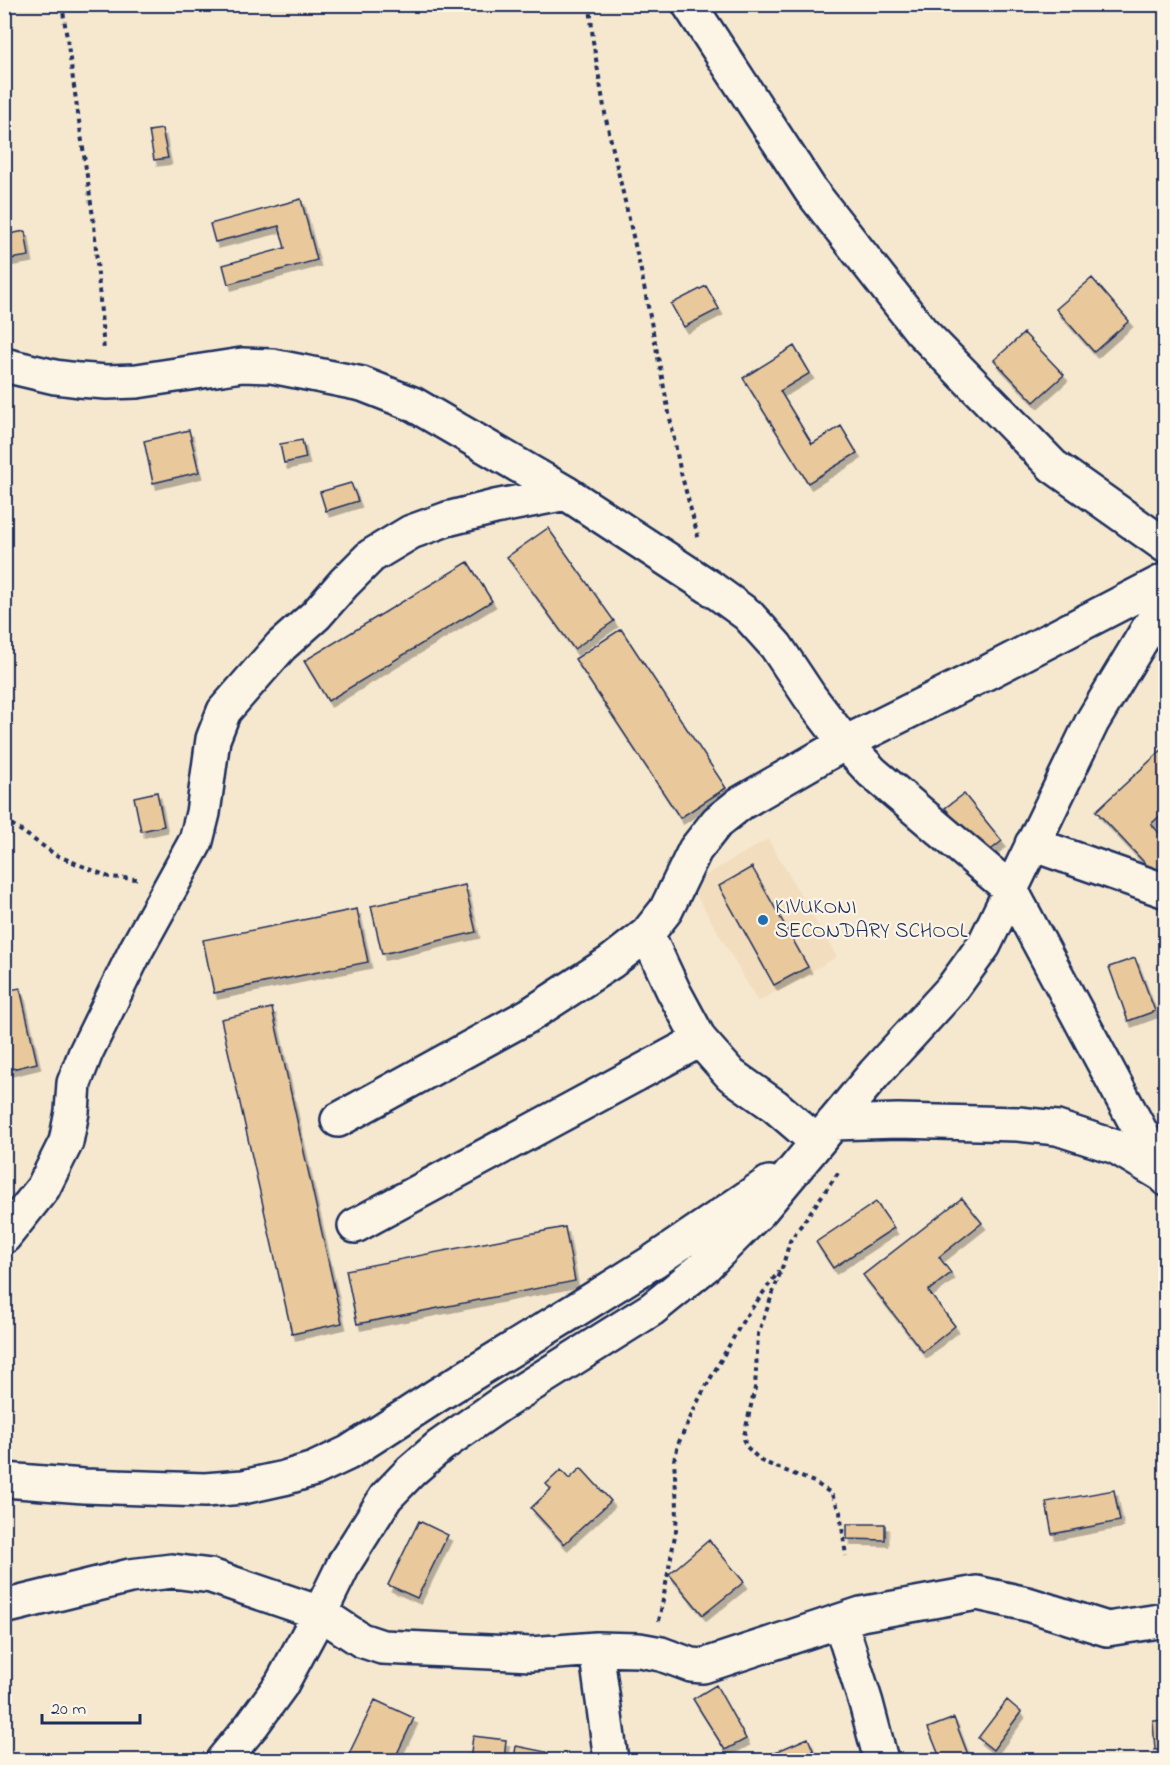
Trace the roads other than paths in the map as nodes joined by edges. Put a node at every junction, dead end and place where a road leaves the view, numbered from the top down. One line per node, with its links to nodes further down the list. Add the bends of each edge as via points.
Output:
1 (689, 4): 4 (street, via 811,191 921,331 1053,466)
2 (4, 365): 3 (street, via 55,377 107,382 242,365 272,366 362,384 413,404)
3 (566, 494): 7 (street, via 748,615 776,646); 17 (street, via 447,519 411,532 371,556 281,646 224,711 213,739 196,841 86,1052 75,1083 66,1142 43,1188)
4 (1166, 546)
5 (1166, 580): 7 (street)
6 (1166, 599): 8 (street, via 1092,722)
7 (845, 743): 9 (street, via 872,772); 11 (street, via 741,803 717,822 696,850 666,910)
8 (1032, 844): 9 (street); 10 (street)
9 (1011, 890): 14 (street, via 984,945 952,989); 15 (street)
10 (1166, 891)
11 (647, 934): 12 (street); 13 (street, via 528,1016)
12 (700, 1040): 14 (street, via 731,1075); 16 (street)
13 (338, 1120)
14 (817, 1142): 15 (street, via 898,1121 1018,1124 1057,1128 1116,1147); 18 (street, via 654,1261 348,1453 314,1469 243,1487 206,1490); 20 (street, via 760,1211 687,1281 652,1309 440,1446 411,1471 386,1497 345,1562)
15 (1165, 1177)
16 (355, 1226)
17 (4, 1237)
18 (4, 1480)
19 (4, 1607): 20 (street, via 130,1576 172,1571 212,1576)
20 (320, 1613): 23 (street, via 361,1640 382,1647 531,1654); 24 (street, via 281,1684)
21 (1166, 1620): 22 (street, via 1107,1629 977,1593)
22 (840, 1621): 23 (street, via 703,1666 639,1650); 26 (street)
23 (596, 1648): 25 (street)
24 (223, 1761)
25 (611, 1761)
26 (882, 1761)

